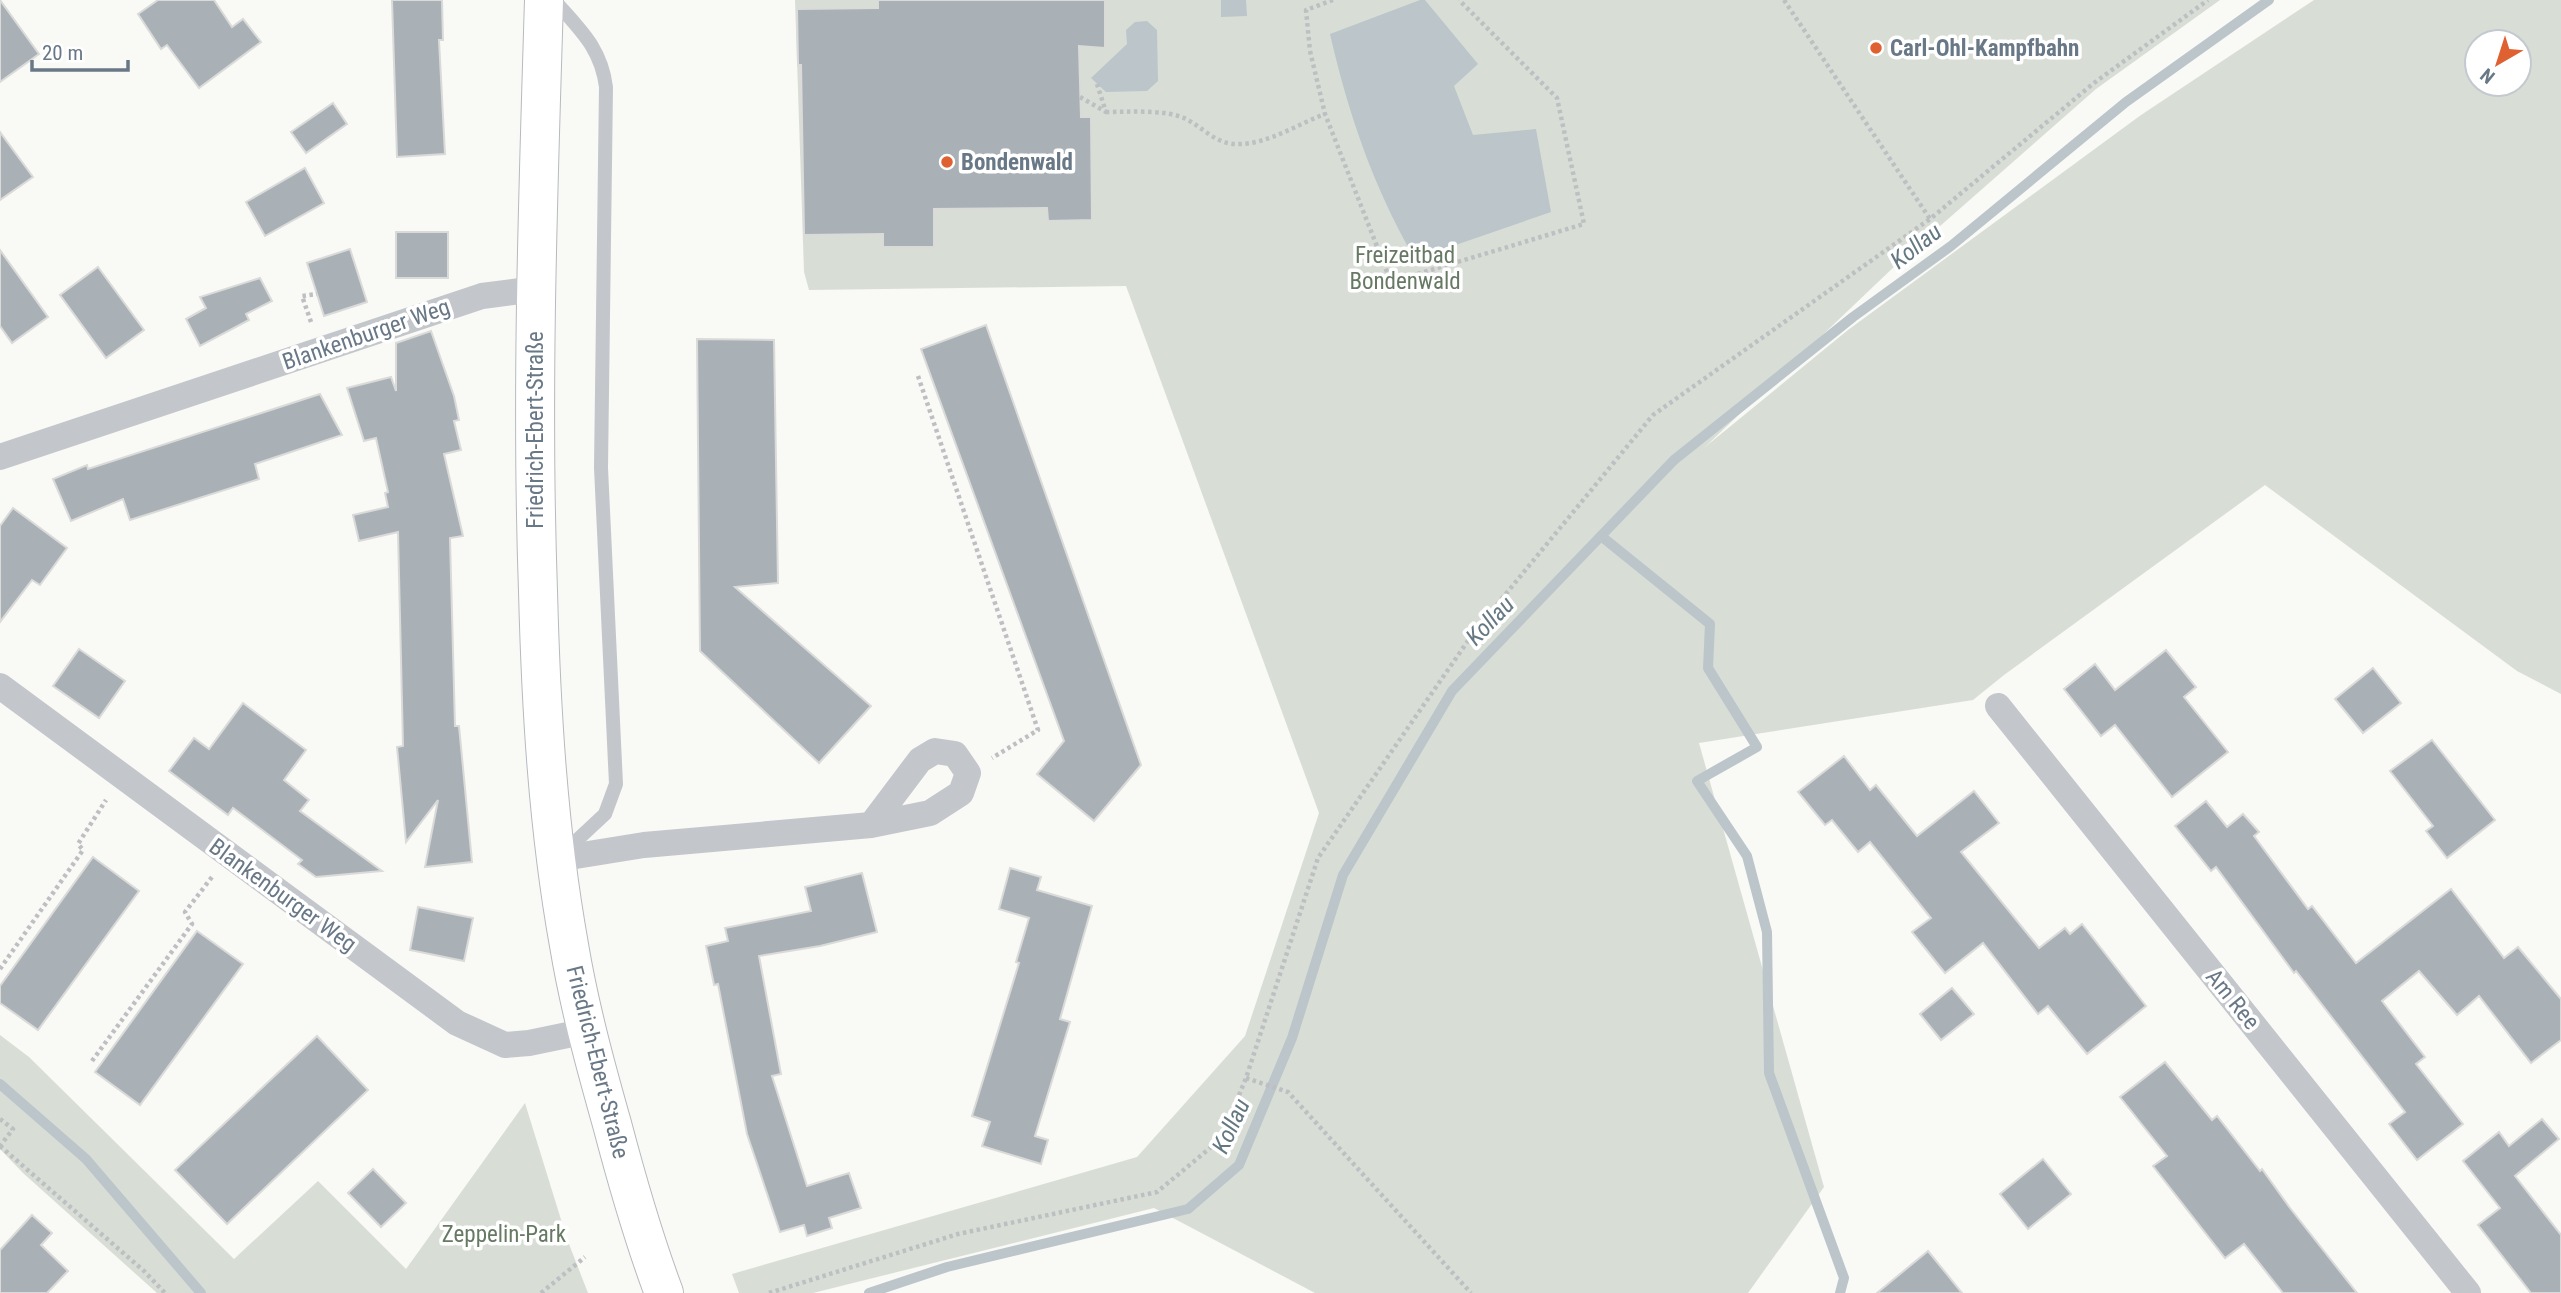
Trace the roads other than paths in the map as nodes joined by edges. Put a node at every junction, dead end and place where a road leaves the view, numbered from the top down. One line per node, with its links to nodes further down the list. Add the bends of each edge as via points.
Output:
1 (544, 0): 3 (main road, Friedrich-Ebert-Straße)
2 (554, 0): 8 (lane, via 594,46 606,87 601,468 616,784 605,814)
3 (535, 289): 4 (street, Blankenburger Weg, via 482,296); 8 (main road, Friedrich-Ebert-Straße, via 534,467 541,706)
4 (0, 457)
5 (0, 686): 9 (street, Blankenburger Weg, via 457,1023 505,1045)
6 (1998, 706): 11 (street, Am Ree)
7 (871, 825): 7 (street, via 930,813 961,793 968,773 955,754 934,751 920,760); 8 (street, via 644,845)
8 (557, 859): 9 (main road, Friedrich-Ebert-Straße)
9 (587, 1031): 10 (main road, Friedrich-Ebert-Straße)
10 (658, 1278)
11 (2468, 1293)

